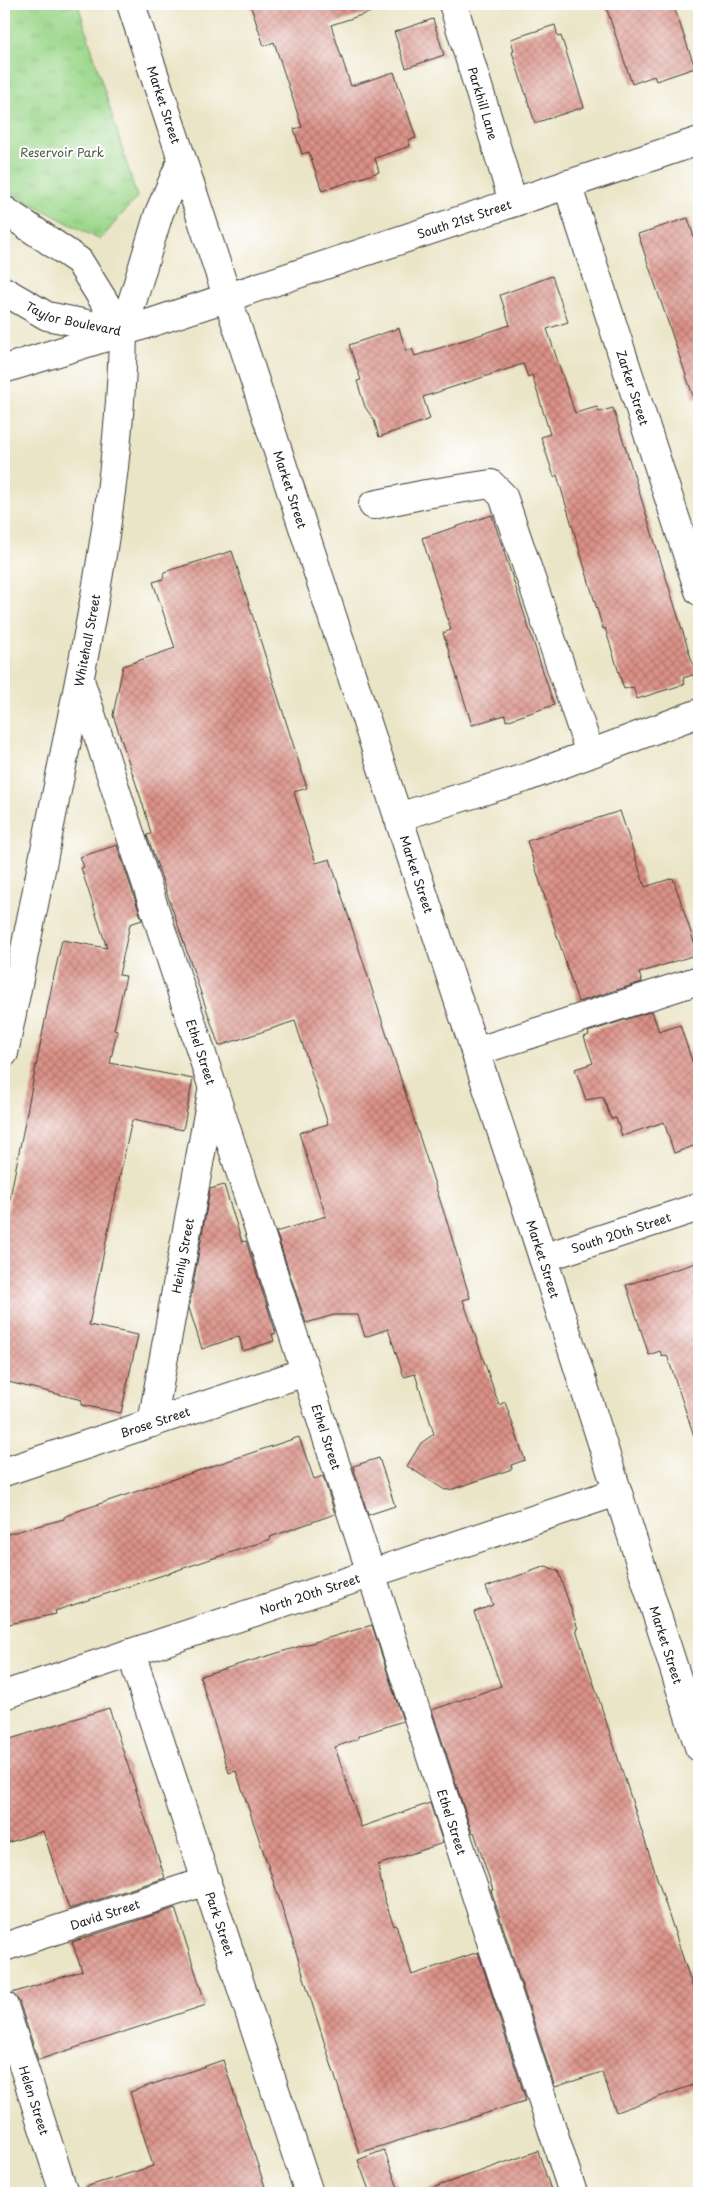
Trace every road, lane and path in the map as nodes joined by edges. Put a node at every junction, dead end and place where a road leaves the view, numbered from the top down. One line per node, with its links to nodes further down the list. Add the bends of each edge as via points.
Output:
1 (131, 4): 4 (street, Market Street)
2 (453, 4): 6 (street, Parkhill Lane)
3 (699, 141): 5 (street, South 21st Street)
4 (182, 160): 9 (street, Market Street); 10 (street, Whitehall Street, via 159,213)
5 (567, 184): 6 (street, South 21st Street); 13 (street, Zarker Street)
6 (513, 202): 9 (street, South 21st Street)
7 (4, 210): 10 (street, Taylor Boulevard, via 79,261)
8 (4, 291): 10 (street, Taylor Boulevard, via 47,316)
9 (227, 296): 10 (street); 17 (street, Market Street)
10 (123, 332): 11 (street); 14 (street, Whitehall Street, via 122,394 116,450)
11 (4, 369)
12 (373, 506): 16 (street, via 491,484 503,496)
13 (699, 591)
14 (80, 680): 20 (street, Whitehall Street); 21 (street, Ethel Street)
15 (699, 713): 16 (street)
16 (590, 753): 17 (street, via 525,778)
17 (398, 817): 19 (street, Market Street)
18 (699, 980): 19 (street)
19 (475, 1052): 23 (street, Market Street)
20 (4, 1053)
21 (212, 1088): 24 (street, Ethel Street); 25 (street, Heinly Street)
22 (699, 1206): 23 (street, South 20th Street)
23 (543, 1258): 27 (street, Market Street)
24 (305, 1372): 25 (street, Brose Street); 28 (street, Ethel Street)
25 (152, 1423): 26 (street, Brose Street)
26 (4, 1472)
27 (617, 1492): 28 (street, North 20th Street); 31 (street, Market Street)
28 (371, 1574): 29 (street, North 20th Street); 37 (street, Ethel Street)
29 (131, 1653): 30 (street, North 20th Street); 32 (street, Park Street)
30 (4, 1695)
31 (699, 1746)
32 (207, 1881): 33 (street, David Street); 36 (street, Park Street)
33 (4, 1947)
34 (4, 2006): 35 (street, Helen Street)
35 (64, 2193)
36 (309, 2193)
37 (573, 2193)

